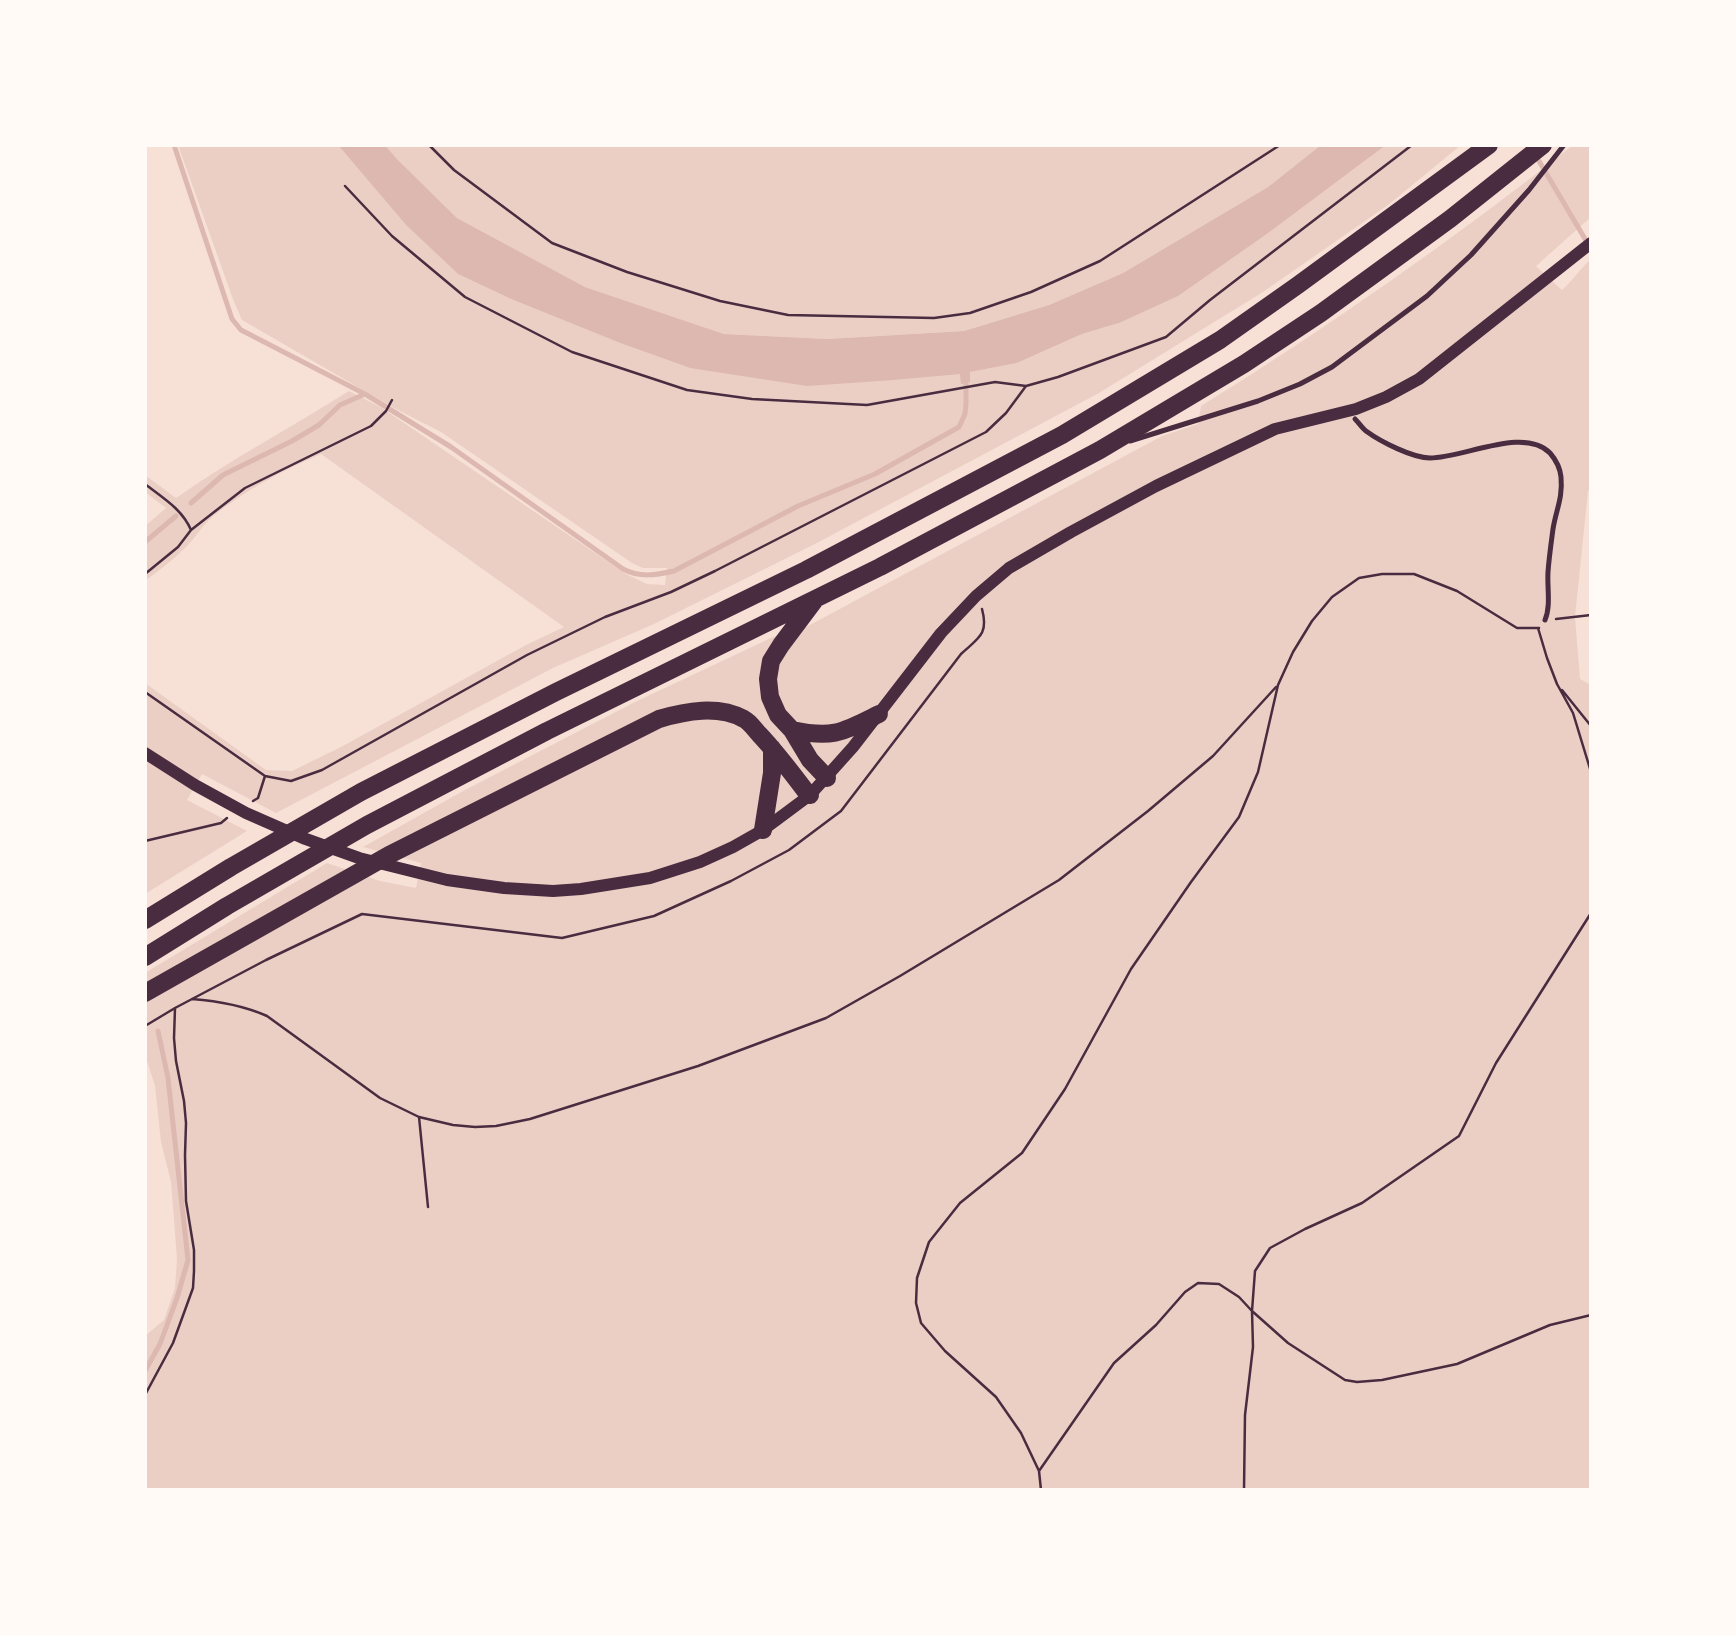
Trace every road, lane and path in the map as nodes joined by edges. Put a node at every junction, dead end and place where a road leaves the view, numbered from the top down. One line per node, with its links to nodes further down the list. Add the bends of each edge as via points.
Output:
1 (429, 145): 2 (path, via 454,170 552,243 627,272 720,301 788,315 934,318 970,313 1100,261)
2 (1280, 145)
3 (1412, 145): 9 (path, via 1166,337)
4 (1489, 145): 37 (highway, via 1220,340 1062,435 806,570 361,793)
5 (1543, 145): 12 (highway, via 1321,313)
6 (1564, 145): 12 (lane, via 1471,255 1427,296 1332,367 1258,401)
7 (345, 186): 9 (path, via 393,236 465,298 572,352 687,390 752,399 867,405 995,382)
8 (1591, 243): 23 (street, via 1419,379 1356,409 1275,429 1156,486 1009,568 961,611)
9 (1026, 386): 29 (path, via 986,432 853,501 671,592 605,617 527,655 322,770 291,781)
10 (393, 400): 14 (path, via 371,426 245,488)
11 (1356, 419): 19 (lane, via 1365,431 1391,445 1429,458 1524,441 1545,448 1560,468 1561,478)
12 (1100, 450): 16 (highway)
13 (145, 484): 14 (path, via 185,517)
14 (191, 530): 15 (path)
15 (145, 574)
16 (815, 600): 25 (highway, via 771,661 770,697); 38 (highway, via 367,825)
17 (983, 611): 40 (path, via 981,635 961,654 841,811 789,850 731,881 654,916 562,938 362,914)
18 (1591, 615): 19 (path)
19 (1545, 620)
20 (1557, 684): 21 (path, via 1538,628 1517,628 1457,591 1414,575 1382,574 1359,578 1332,597 1312,621); 24 (path); 28 (path, via 1573,713)
21 (1278, 685): 43 (path, via 1213,756 1059,880 826,1018 698,1066 530,1119 475,1127); 48 (path, via 1258,772 1239,817 1131,969 1065,1088 1022,1153 960,1203 929,1242 916,1278 921,1323 996,1397 1021,1433)
22 (145, 692): 29 (path)
23 (879, 714): 25 (highway, via 832,734); 30 (street)
24 (1591, 726)
25 (792, 730): 30 (highway)
26 (772, 748): 31 (highway); 34 (highway); 39 (highway, via 745,720 725,713 682,712 659,719 388,855)
27 (145, 753): 34 (street, via 246,813 303,838 418,874 504,888 553,891 650,878 700,862)
28 (1591, 772)
29 (265, 776): 32 (path, via 258,798)
30 (827, 778): 31 (street)
31 (810, 795): 34 (street)
32 (248, 804)
33 (230, 817): 35 (path)
34 (764, 830)
35 (145, 841)
36 (1591, 912): 45 (path, via 1496,1063 1459,1136 1362,1203 1270,1248 1255,1271)
37 (145, 920)
38 (145, 957)
39 (145, 993)
40 (192, 999): 41 (path); 43 (path, via 247,1007 267,1016 380,1098)
41 (175, 1008): 42 (path); 47 (path, via 194,1271 173,1343)
42 (145, 1026)
43 (419, 1117): 44 (path)
44 (428, 1207)
45 (1252, 1311): 46 (path, via 1288,1343 1345,1380 1357,1382 1457,1364 1550,1325); 48 (path, via 1219,1284 1198,1283 1185,1292 1114,1363); 50 (path)
46 (1591, 1315)
47 (145, 1395)
48 (1039, 1471): 49 (path)
49 (1041, 1490)
50 (1244, 1490)

